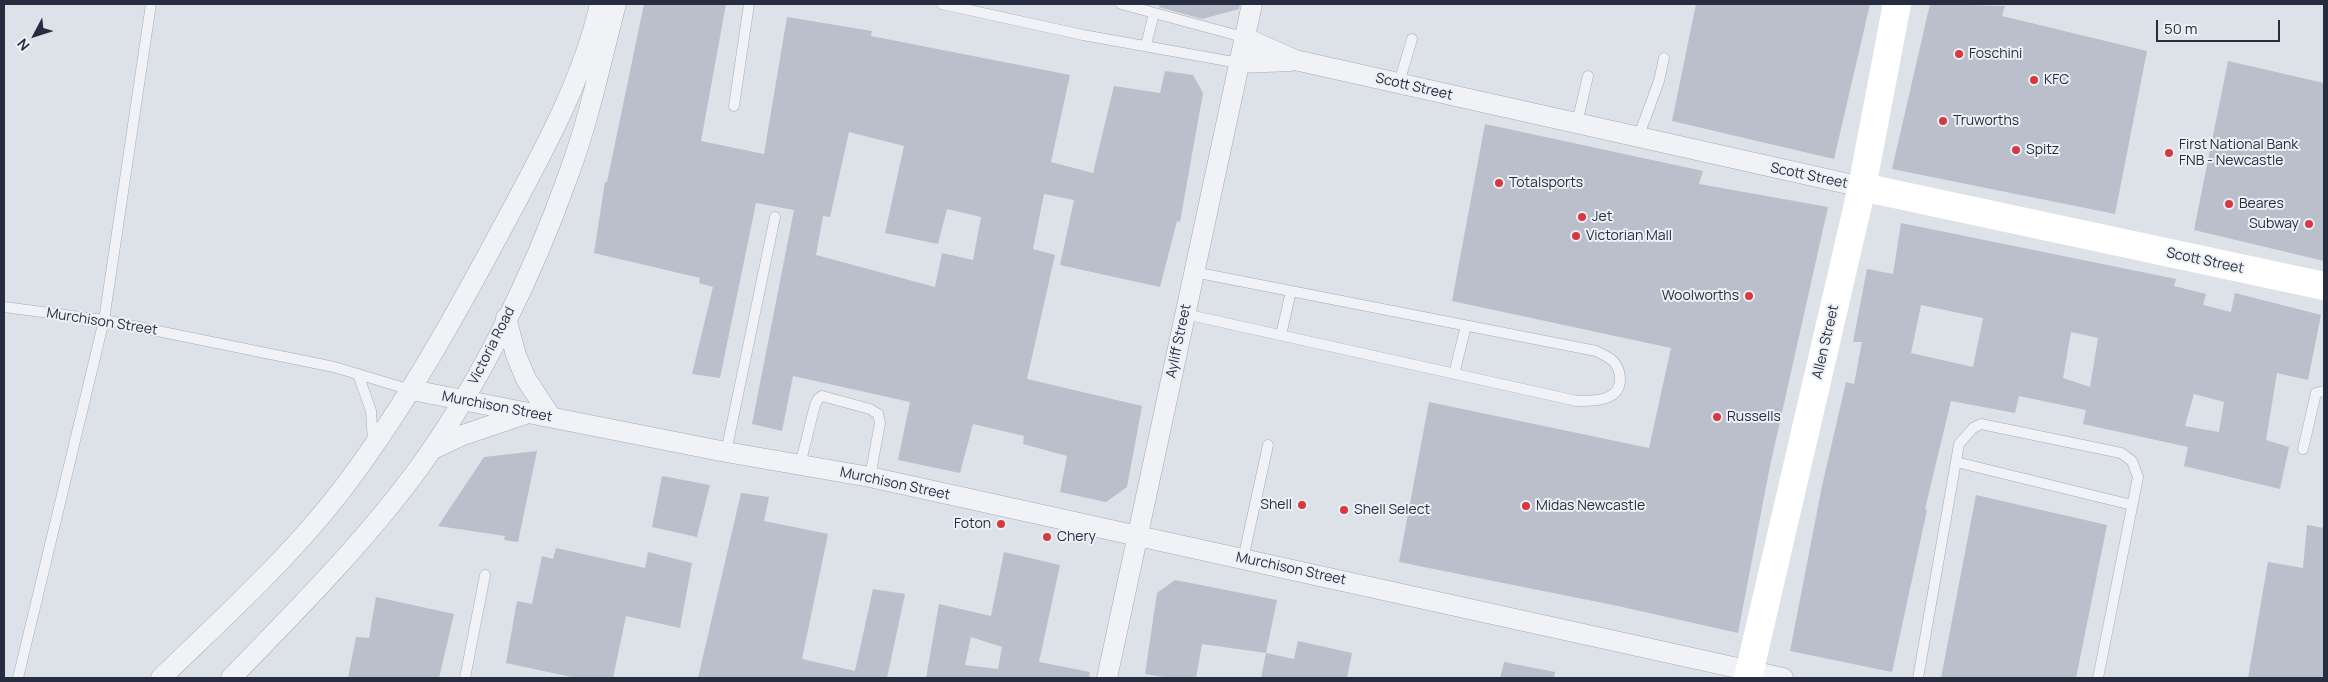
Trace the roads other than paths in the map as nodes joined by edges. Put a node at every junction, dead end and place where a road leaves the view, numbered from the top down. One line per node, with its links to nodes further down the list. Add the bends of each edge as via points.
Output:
1 (151, 4): 29 (lane)
2 (600, 4): 34 (street, via 569,94 540,157)
3 (616, 4): 28 (street, Victoria Road, via 569,175)
4 (749, 4): 18 (lane)
5 (942, 4): 12 (lane, Scott Street, via 1083,35)
6 (1121, 4): 9 (lane, Scott Street)
7 (1252, 4): 10 (street, Ayliff Street)
8 (1897, 4): 21 (street, Allen Street)
9 (1154, 13): 10 (lane, Scott Street); 12 (lane)
10 (1244, 38): 14 (street, Scott Street); 15 (street, Ayliff Street)
11 (1412, 39): 17 (lane)
12 (1146, 45): 15 (lane, Scott Street)
13 (1664, 58): 20 (lane)
14 (1295, 60): 15 (street, Scott Street); 17 (street, Scott Street)
15 (1239, 63): 23 (street, Ayliff Street)
16 (1588, 76): 19 (lane)
17 (1399, 83): 19 (street, Scott Street)
18 (734, 106)
19 (1577, 123): 20 (street, Scott Street)
20 (1638, 138): 21 (street, Scott Street)
21 (1862, 187): 24 (street, Scott Street); 51 (street, Allen Street)
22 (775, 217): 43 (lane)
23 (1194, 272): 25 (lane); 27 (street, Ayliff Street)
24 (2324, 286)
25 (1291, 291): 30 (lane); 31 (lane)
26 (4, 307): 29 (lane, Murchison Street)
27 (1185, 314): 31 (lane); 48 (street, Ayliff Street)
28 (506, 318): 36 (street, Victoria Road); 38 (street, via 526,380)
29 (104, 320): 32 (lane, Murchison Street); 52 (lane)
30 (1466, 326): 33 (lane); 33 (lane, via 1596,351 1613,361 1620,371 1620,382 1618,390 1609,397 1596,402 1576,402)
31 (1281, 335): 33 (lane)
32 (358, 374): 34 (lane, Murchison Street); 39 (lane, via 371,411)
33 (1454, 374)
34 (412, 390): 36 (street, Murchison Street); 39 (street)
35 (2324, 391): 41 (lane, via 2316,393)
36 (464, 400): 37 (street, Murchison Street); 42 (street, Victoria Road)
37 (530, 413): 38 (street, Murchison Street); 42 (street, via 463,435)
38 (551, 417): 43 (street, Murchison Street)
39 (373, 445): 53 (street, via 346,484 294,547)
40 (1268, 445): 49 (lane)
41 (2303, 449)
42 (430, 451): 54 (street, Victoria Road, via 371,529)
43 (726, 452): 45 (street, Murchison Street)
44 (1956, 462): 47 (lane); 47 (lane, via 1959,444 1981,424 2121,453 2132,461 2138,477); 58 (lane)
45 (800, 465): 46 (street, Murchison Street); 46 (lane, via 815,405 822,396 878,414 880,423)
46 (870, 477): 48 (street, Murchison Street)
47 (2132, 505): 59 (lane)
48 (1136, 536): 49 (street, Murchison Street); 56 (street, Ayliff Street)
49 (1243, 559): 51 (street, Murchison Street)
50 (486, 575): 55 (lane)
51 (1749, 674): 57 (street, Murchison Street)
52 (18, 678)
53 (161, 678)
54 (231, 678)
55 (465, 678)
56 (1107, 678)
57 (1783, 678)
58 (1918, 678)
59 (2098, 678)

